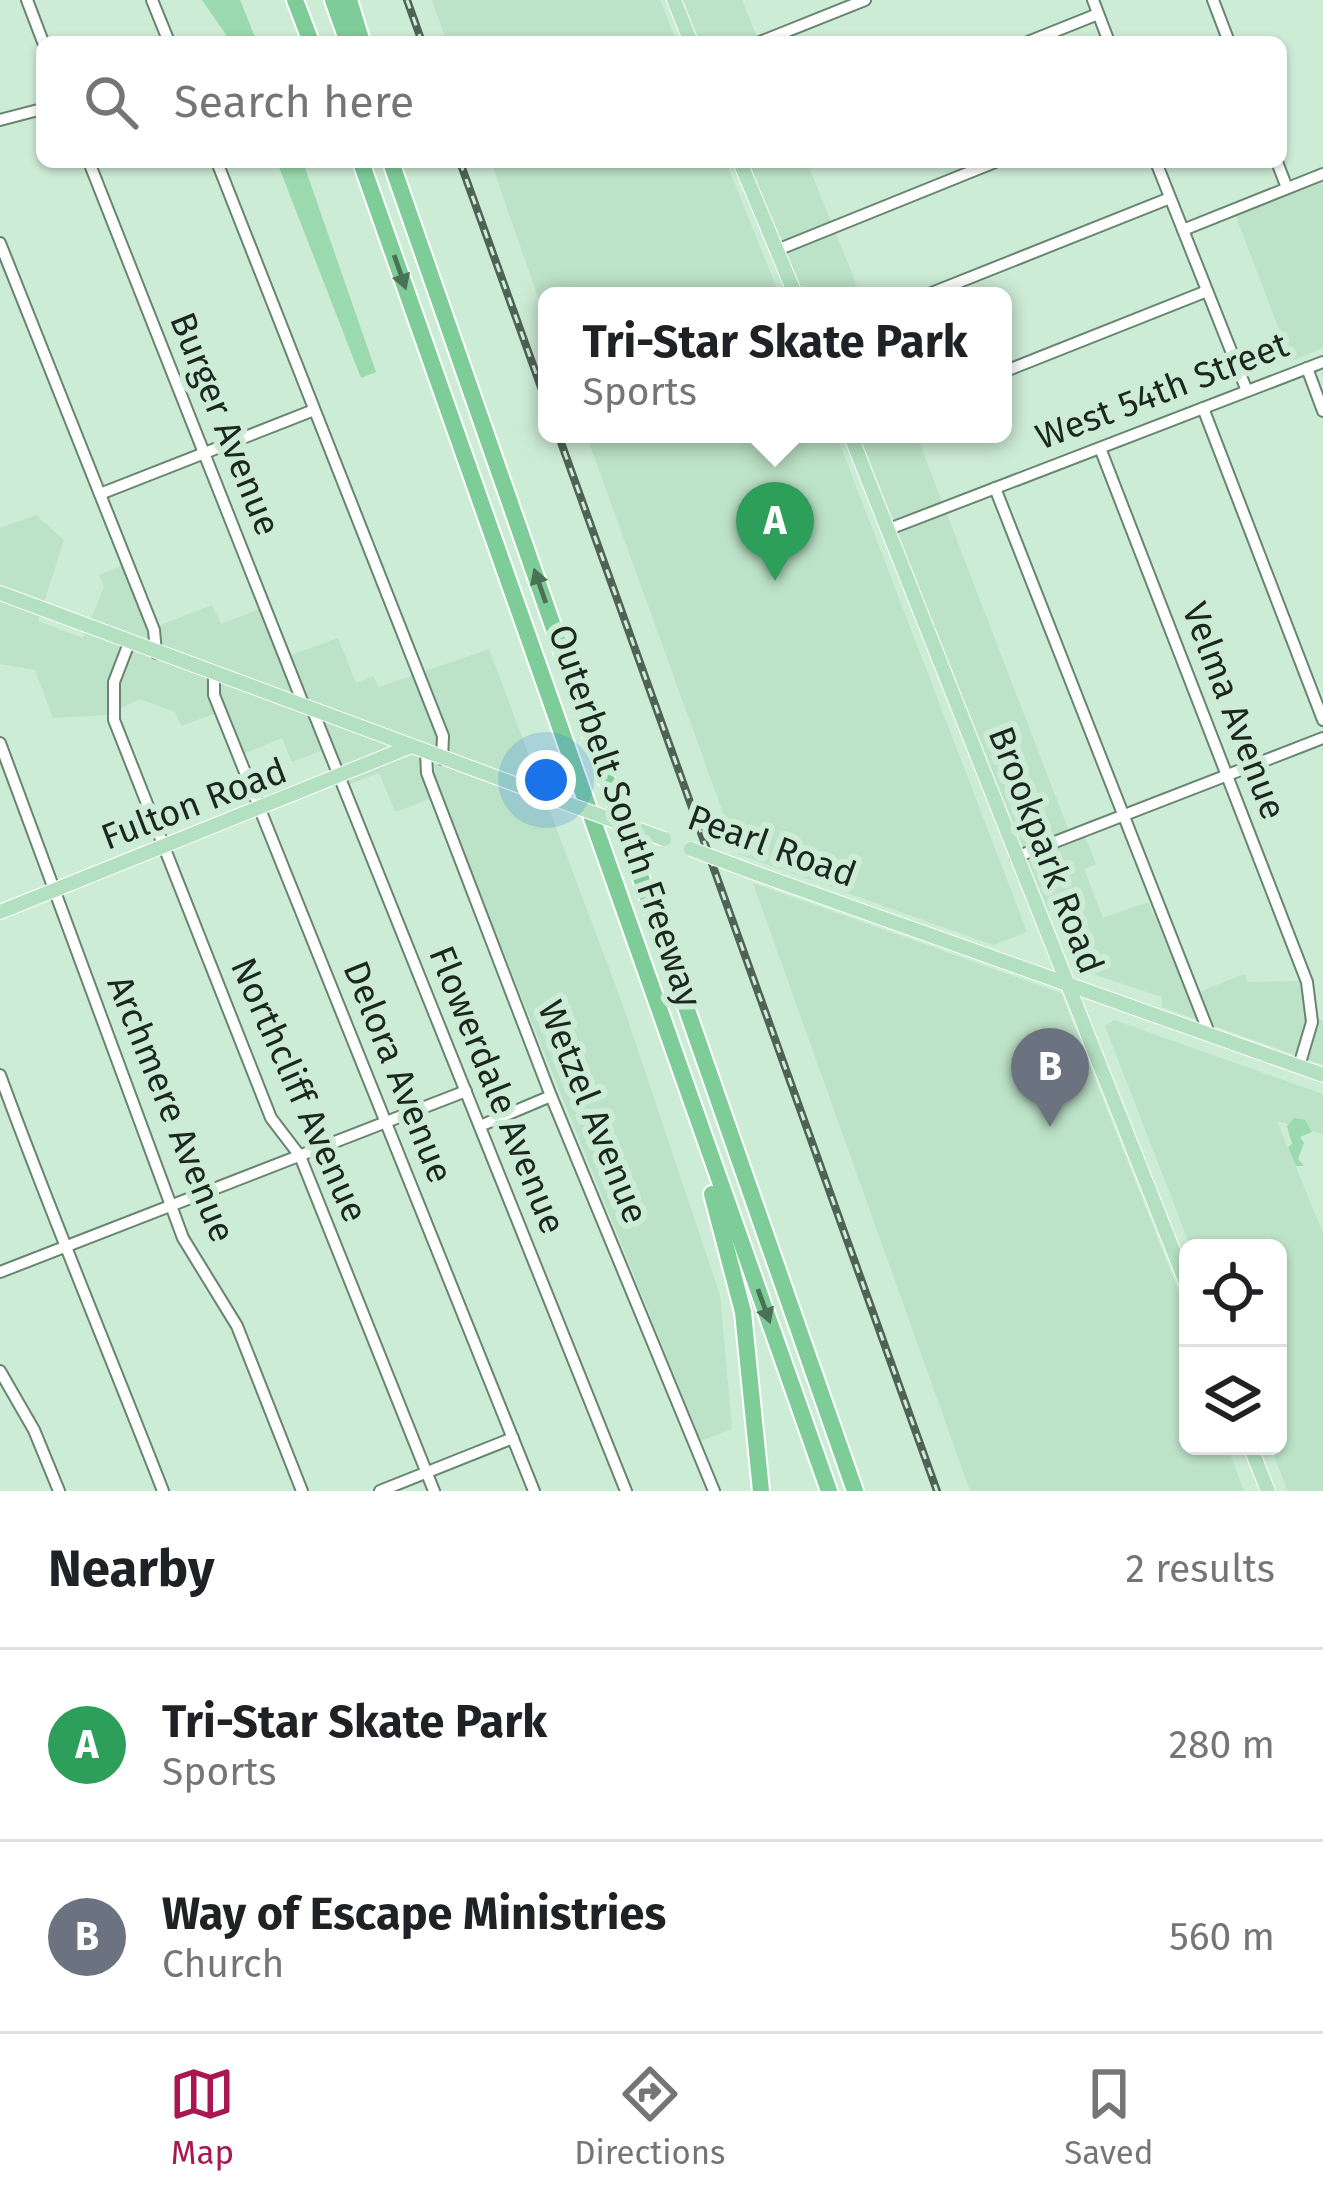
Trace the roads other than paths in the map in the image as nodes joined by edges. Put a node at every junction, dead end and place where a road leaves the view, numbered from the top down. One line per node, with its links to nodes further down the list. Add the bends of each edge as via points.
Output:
1 (27, 0): 12 (street)
2 (152, 0): 13 (street)
3 (295, 0): 14 (highway)
4 (305, 0): 15 (highway)
5 (333, 0): 16 (highway)
6 (350, 0): 17 (highway)
7 (674, 0): 18 (main road)
8 (865, 0): 19 (street)
9 (1093, 0): 11 (street)
10 (1213, 0): 22 (street)
11 (1098, 14): 20 (street); 21 (street)
12 (41, 36)
13 (167, 36)
14 (313, 36)
15 (314, 36)
16 (346, 36)
17 (360, 36)
18 (689, 36)
19 (775, 36)
20 (1043, 36)
21 (1107, 36)
22 (1227, 36)
23 (36, 111): 24 (street)
24 (0, 120)
25 (91, 168): 51 (street, Burger Avenue)
26 (219, 168): 47 (street)
27 (364, 168): 76 (highway, Outerbelt South Freeway, one-way to 76)
28 (397, 168): 103 (highway, Outerbelt South Freeway, one-way to 28)
29 (743, 168): 38 (main road)
30 (980, 168): 38 (street)
31 (1158, 168): 35 (street)
32 (1279, 168): 34 (street)
33 (1323, 174): 34 (street)
34 (1287, 188): 36 (street)
35 (1171, 198): 36 (street); 40 (street)
36 (1183, 230): 41 (street)
37 (0, 243): 53 (street)
38 (777, 250): 39 (main road)
39 (792, 287)
40 (947, 287)
41 (1208, 291): 43 (street); 45 (street)
42 (1323, 362): 44 (street, West 54th Street)
43 (1012, 368)
44 (1307, 368): 45 (street, West 54th Street); 48 (street)
45 (1247, 391): 46 (street, West 54th Street)
46 (1204, 408): 50 (street, West 54th Street); 60 (street)
47 (314, 410): 51 (street); 65 (street, via 443,736)
48 (1323, 411)
49 (854, 443): 54 (main road, Brookpark Road)
50 (1100, 448): 52 (street, West 54th Street); 66 (street, Velma Avenue)
51 (204, 453): 53 (street); 59 (street, Burger Avenue)
52 (994, 488): 54 (street, West 54th Street); 69 (street)
53 (100, 494): 57 (street, via 154,630)
54 (889, 529): 71 (main road, Brookpark Road)
55 (0, 593): 56 (main road, Pearl Road)
56 (129, 643): 57 (main road, Pearl Road); 70 (street, Northcliff Avenue, via 114,682 114,719)
57 (155, 653): 58 (main road, Pearl Road)
58 (214, 675): 59 (main road, Pearl Road); 68 (street, Delora Avenue, via 214,695)
59 (309, 709): 63 (main road, Pearl Road); 67 (street, Flowerdale Avenue)
60 (1323, 720)
61 (1323, 738): 66 (street)
62 (0, 743): 72 (street, Archmere Avenue)
63 (409, 747): 64 (main road, Pearl Road); 67 (main road, Fulton Road)
64 (426, 754): 65 (main road, Pearl Road); 81 (street, Wetzel Avenue)
65 (442, 759): 74 (main road, Pearl Road, bridge)
66 (1227, 776): 69 (street); 77 (street, Velma Avenue, via 1311,995)
67 (340, 778): 68 (main road, Fulton Road); 80 (street, Flowerdale Avenue)
68 (260, 811): 70 (main road, Fulton Road); 82 (street, Delora Avenue)
69 (1123, 815): 71 (street); 75 (street)
70 (164, 848): 72 (main road, Fulton Road); 84 (street, Northcliff Avenue, via 271,1118)
71 (1016, 857): 74 (main road, Brookpark Road)
72 (53, 890): 73 (main road, Fulton Road); 85 (street, Archmere Avenue)
73 (0, 912)
74 (1066, 984): 75 (main road, Pearl Road); 87 (main road, Brookpark Road)
75 (1209, 1033): 77 (main road, Pearl Road)
76 (668, 1038): 101 (highway, via 737,1280); 102 (highway, Outerbelt South Freeway, one-way to 102)
77 (1299, 1066): 79 (main road, Pearl Road)
78 (0, 1075): 86 (street)
79 (1323, 1075)
80 (466, 1091): 82 (street); 83 (street, Flowerdale Avenue)
81 (551, 1096): 83 (street); 100 (street, Wetzel Avenue)
82 (387, 1123): 84 (street); 90 (street, Delora Avenue)
83 (480, 1126): 99 (street, Flowerdale Avenue)
84 (300, 1156): 85 (street); 92 (street, Northcliff Avenue)
85 (171, 1207): 86 (street); 95 (street, Archmere Avenue, via 237,1326)
86 (63, 1247): 88 (street); 94 (street)
87 (1179, 1266)
88 (0, 1272)
89 (0, 1371): 93 (street)
90 (513, 1438): 92 (street); 98 (street, Delora Avenue)
91 (1254, 1455): 104 (main road)
92 (427, 1473): 96 (street); 97 (street, Northcliff Avenue)
93 (58, 1491)
94 (163, 1491)
95 (302, 1491)
96 (380, 1491)
97 (434, 1491)
98 (534, 1491)
99 (626, 1491)
100 (714, 1491)
101 (760, 1491)
102 (829, 1491)
103 (855, 1491)
104 (1268, 1491)

